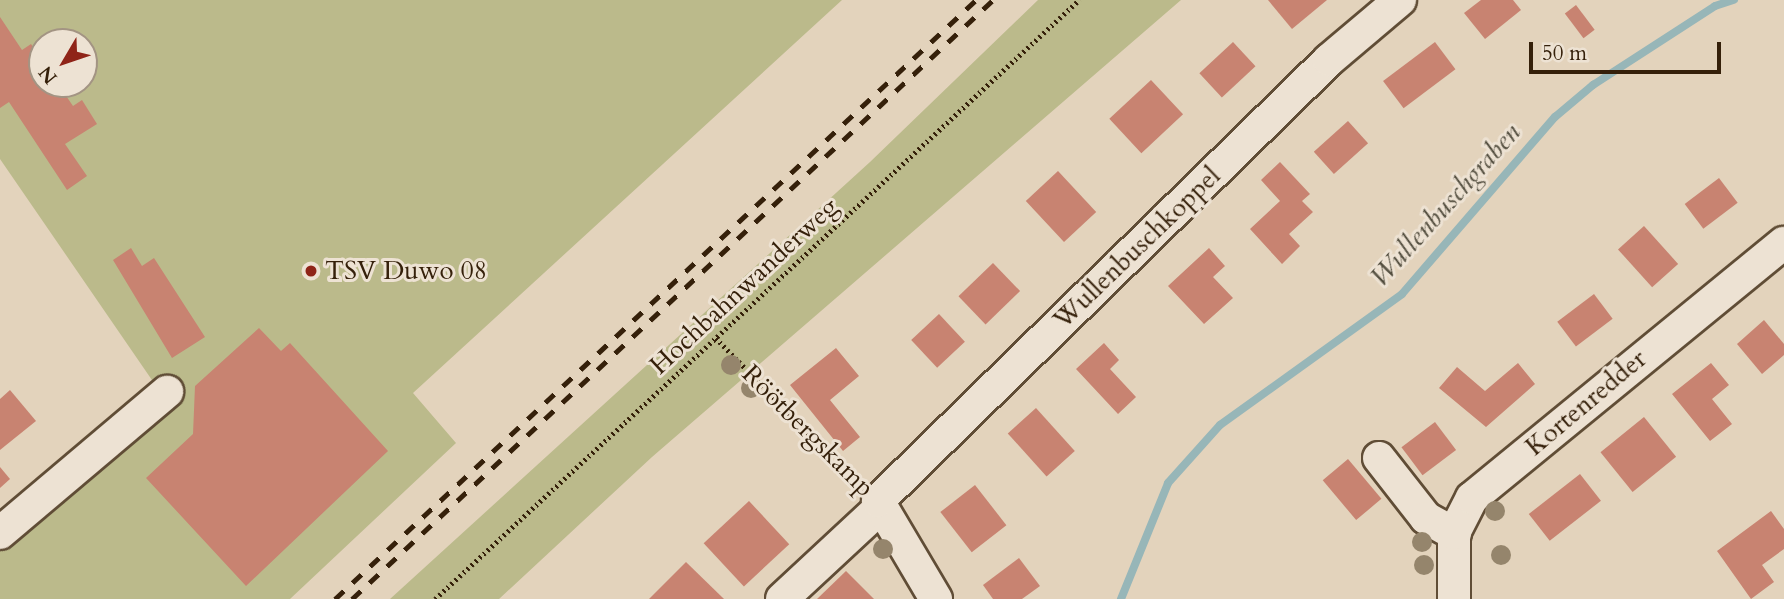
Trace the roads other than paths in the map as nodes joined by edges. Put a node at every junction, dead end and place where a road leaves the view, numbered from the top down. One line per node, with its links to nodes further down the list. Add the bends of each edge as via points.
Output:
1 (1400, 0): 5 (street, Wullenbuschkoppel, via 1329,60)
2 (1784, 243): 7 (street, Kortenredder, via 1472,498)
3 (167, 391): 6 (street)
4 (1379, 458): 7 (street, via 1426,517)
5 (879, 504): 8 (street, Wullenbuschkoppel); 9 (street, Röötbergskamp)
6 (0, 533)
7 (1455, 534): 10 (street, Kortenredder)
8 (782, 599)
9 (936, 599)
10 (1454, 599)

